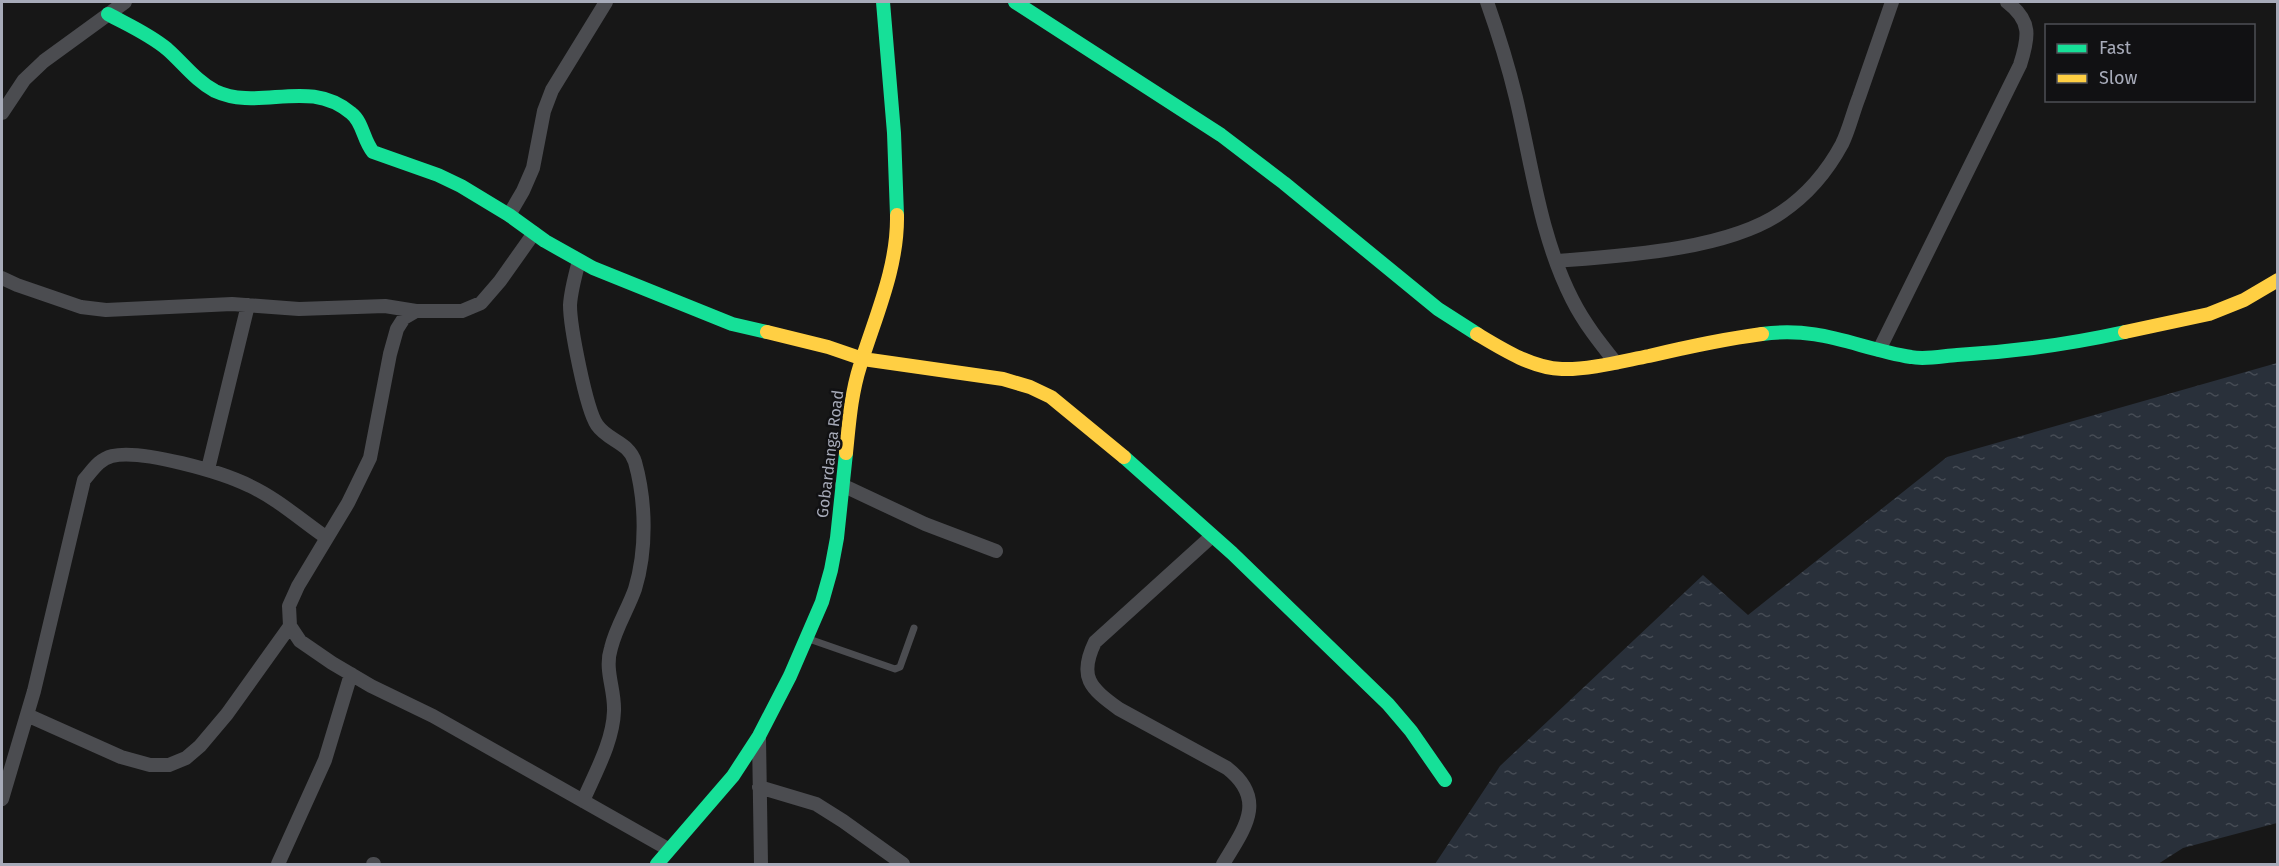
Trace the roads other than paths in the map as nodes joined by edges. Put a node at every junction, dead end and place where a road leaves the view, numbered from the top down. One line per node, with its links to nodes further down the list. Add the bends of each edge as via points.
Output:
1 (125, 2): 9 (street)
2 (606, 2): 11 (street, via 552,90 533,168)
3 (883, 2): 20 (street, Gobardanga Road, via 897,223 889,279)
4 (1015, 2): 8 (street)
5 (1487, 2): 14 (street, via 1501,42 1540,210)
6 (1892, 2): 14 (street, via 1842,143 1822,175 1782,213 1760,225 1692,244 1631,255)
7 (2007, 2): 19 (street, via 2026,21 2026,48 2020,65)
8 (1030, 5): 21 (street, via 1221,135 1438,309 1476,334 1536,364 1562,369)
9 (108, 14): 10 (street, via 38,68 19,86); 11 (street, via 158,43 216,91 231,96 300,92 338,103 354,114 366,146 373,152 438,175)
10 (2, 112)
11 (509, 215): 12 (street)
12 (534, 233): 13 (street); 18 (street, via 481,303 462,310)
13 (579, 261): 20 (street, via 732,324); 36 (street, via 570,308 589,408 598,426 626,446 634,459 642,516 641,560 635,589 609,655 614,694 612,728)
14 (1556, 261): 21 (street, via 1592,333)
15 (2, 278): 17 (street, via 81,307 106,310)
16 (2277, 280): 19 (street, via 2244,300 2209,314 2079,342 1945,357 1913,358)
17 (248, 305): 18 (street, via 299,309 385,306); 22 (street)
18 (416, 310): 25 (street, via 397,329 370,458)
19 (1879, 350): 21 (street, via 1816,334 1786,331 1725,339)
20 (862, 358): 23 (street, Gobardanga Road, via 850,410); 24 (street, via 1003,379 1051,397)
21 (1616, 363)
22 (208, 469): 25 (street, via 251,486); 31 (street, via 145,457 111,456 97,464 84,480)
23 (842, 484): 26 (street, via 925,524); 29 (street, Gobardanga Road, via 831,570)
24 (1212, 536): 33 (street, via 1388,704); 42 (street, via 1095,642 1086,670 1090,683 1103,698 1240,778 1249,794 1247,820)
25 (327, 538): 27 (street, via 289,606)
26 (996, 552)
27 (290, 626): 30 (street, via 300,641); 31 (street, via 200,746 169,765 150,765 121,757)
28 (914, 628): 29 (lane, via 900,667 895,669)
29 (806, 638): 32 (street, Gobardanga Road)
30 (351, 674): 36 (street); 38 (street, via 325,760)
31 (27, 715): 35 (street)
32 (759, 736): 34 (street); 37 (street, Gobardanga Road, via 733,776)
33 (1445, 780)
34 (759, 787): 40 (street); 41 (street, via 816,804)
35 (2, 799)
36 (583, 801): 37 (street)
37 (668, 849): 39 (street, Gobardanga Road)
38 (278, 864)
39 (657, 864)
40 (761, 864)
41 (903, 864)
42 (1223, 864)

